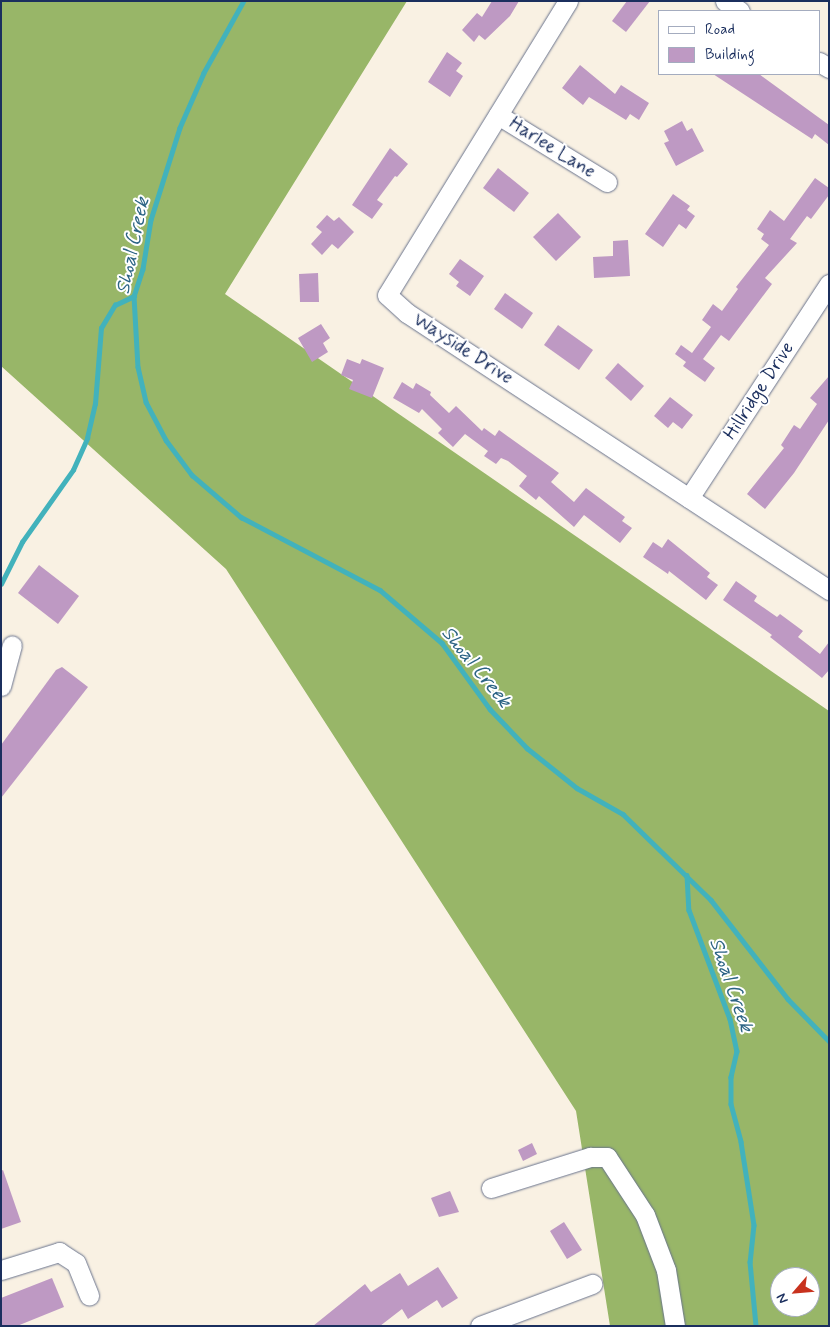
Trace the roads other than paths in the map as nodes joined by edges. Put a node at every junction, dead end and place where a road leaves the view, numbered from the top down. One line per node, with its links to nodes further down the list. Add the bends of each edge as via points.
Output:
1 (568, 1): 4 (street, Wayside Drive)
2 (725, 1): 3 (street)
3 (738, 10)
4 (498, 115): 5 (street, Harlee Lane); 7 (street, Wayside Drive, via 388,296 407,313)
5 (607, 182)
6 (829, 284): 7 (street, Hillridge Drive)
7 (689, 498): 8 (street, Wayside Drive)
8 (829, 590)
9 (12, 645): 10 (street)
10 (1, 686)
11 (491, 1188): 16 (street, via 590,1157 607,1157 645,1215 666,1270)
12 (1, 1270): 14 (street, via 59,1252 76,1263)
13 (592, 1284): 15 (street)
14 (89, 1295)
15 (480, 1326)
16 (675, 1326)

